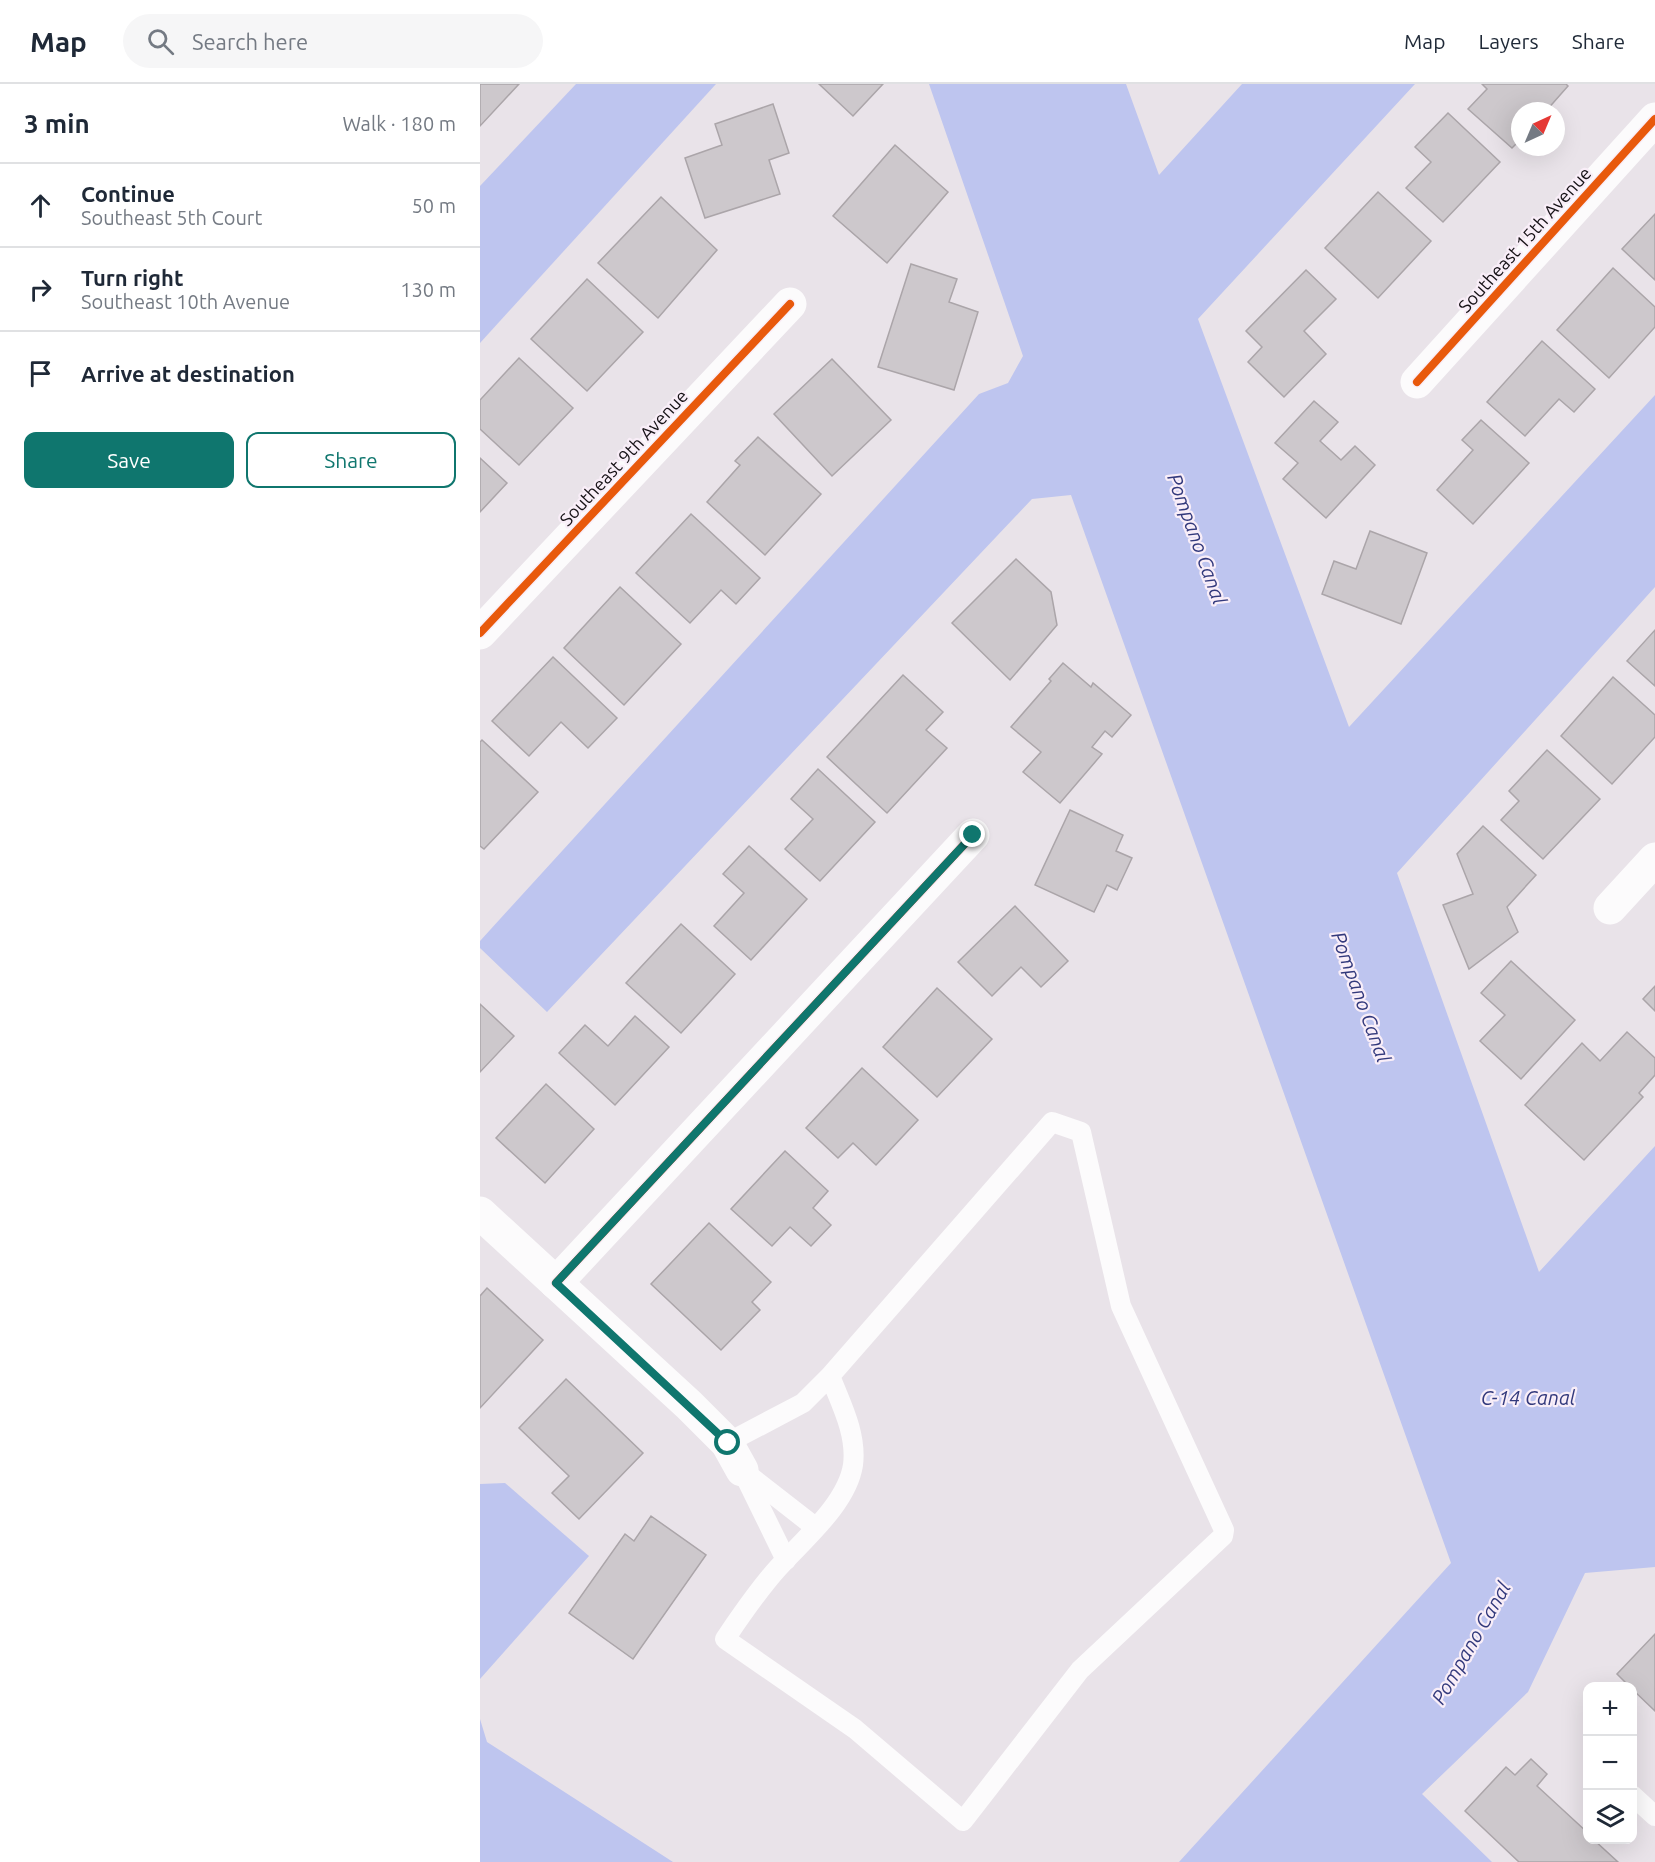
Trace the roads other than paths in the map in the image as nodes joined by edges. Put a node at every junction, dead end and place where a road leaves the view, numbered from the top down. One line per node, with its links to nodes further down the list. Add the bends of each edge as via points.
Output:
1 (1655, 119): 3 (street, Southeast 15th Avenue)
2 (790, 304): 4 (street, Southeast 9th Avenue)
3 (1417, 382)
4 (480, 633)
5 (973, 835): 9 (street)
6 (1655, 860): 7 (street)
7 (1611, 908)
8 (480, 1213): 9 (street)
9 (556, 1283): 11 (street)
10 (830, 1376): 11 (lane, via 803,1403); 12 (lane, via 851,1430 853,1464 846,1487); 13 (lane, via 1052,1122 1081,1132 1120,1306 1224,1530 1223,1536 1080,1670 963,1821 855,1729 725,1639)
11 (735, 1457): 12 (lane); 13 (lane)
12 (816, 1527): 13 (lane)
13 (786, 1560)
14 (1637, 1800): 15 (lane)
15 (1655, 1816)

